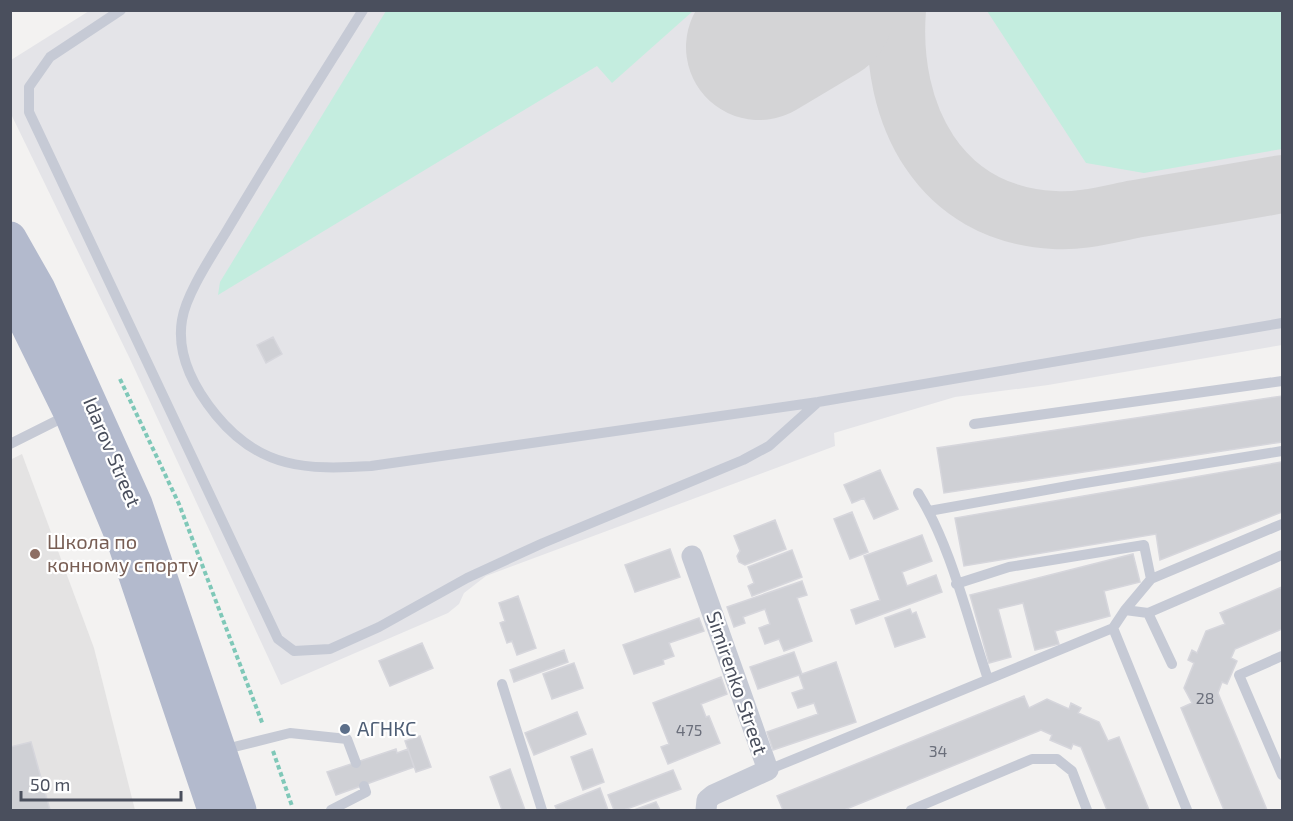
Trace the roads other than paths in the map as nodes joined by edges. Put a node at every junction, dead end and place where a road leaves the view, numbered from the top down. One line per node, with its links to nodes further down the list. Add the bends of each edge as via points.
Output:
1 (121, 10): 7 (lane, via 50,57 29,87 28,112 278,639 294,651 330,649 543,543 743,460 769,446)
2 (363, 10): 7 (lane, via 203,271 182,318 181,347 190,378 231,434 256,453 292,466 327,468 383,464)
3 (10, 238): 26 (main road, Idarov Street, via 44,300 136,504)
4 (10, 291): 8 (main road, Idarov Street)
5 (1282, 323): 7 (lane)
6 (1282, 381): 9 (lane)
7 (818, 402)
8 (70, 413): 10 (lane); 31 (main road, Idarov Street, via 123,540)
9 (974, 424)
10 (10, 444)
11 (1282, 451): 13 (lane)
12 (918, 493): 13 (lane)
13 (929, 512): 18 (lane)
14 (1282, 524): 17 (lane)
15 (1282, 555): 20 (lane)
16 (692, 556): 28 (street, Simirenko Street)
17 (1151, 579): 18 (lane, via 1144,545 1009,567); 19 (lane)
18 (956, 584): 24 (lane)
19 (1125, 610): 20 (lane); 21 (lane)
20 (1148, 613): 23 (lane)
21 (1113, 628): 24 (lane); 38 (lane)
22 (1282, 656): 29 (lane, via 1239,675)
23 (1172, 664)
24 (987, 679): 28 (lane)
25 (502, 684): 34 (lane)
26 (220, 751): 27 (lane, via 290,733 347,739); 32 (main road, Idarov Street)
27 (356, 763)
28 (768, 770): 35 (street, Simirenko Street, via 713,795 707,800)
29 (1282, 775)
30 (364, 786): 33 (lane, via 366,792)
31 (214, 810)
32 (240, 810)
33 (331, 810)
34 (542, 810)
35 (706, 810)
36 (911, 810): 37 (lane, via 1032,759 1057,759 1072,771)
37 (1087, 810)
38 (1186, 810)

